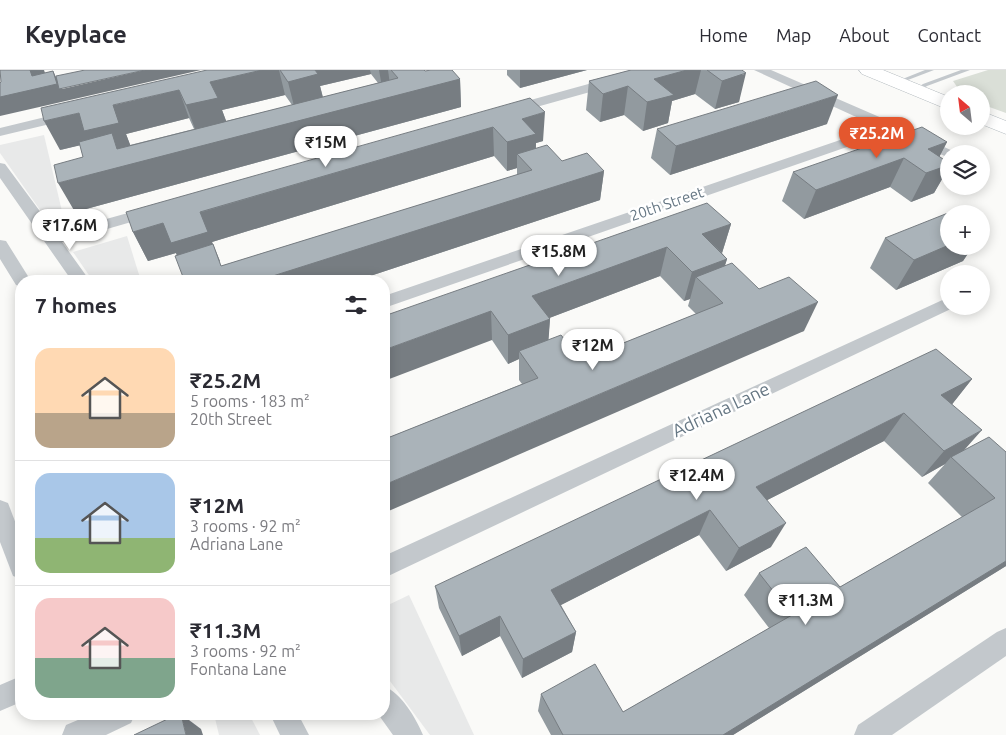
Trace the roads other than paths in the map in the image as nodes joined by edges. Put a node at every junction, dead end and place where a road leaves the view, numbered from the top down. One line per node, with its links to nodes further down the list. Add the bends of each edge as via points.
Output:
1 (653, 70): 10 (street)
2 (760, 70): 12 (street)
3 (868, 70): 6 (main road)
4 (931, 70): 6 (lane)
5 (967, 70): 7 (lane)
6 (898, 82): 7 (main road)
7 (917, 90): 8 (main road)
8 (940, 100)
9 (87, 111): 14 (street)
10 (500, 113)
11 (990, 121): 13 (main road)
12 (893, 126): 15 (street); 22 (street, 20th Street)
13 (1006, 128)
14 (0, 132)
15 (940, 148)
16 (0, 167): 18 (street)
17 (167, 207): 18 (street)
18 (51, 240): 21 (street)
19 (0, 245): 20 (street)
20 (18, 275)
21 (77, 275)
22 (390, 300)
23 (940, 307): 26 (street, Adriana Lane)
24 (0, 510): 25 (street)
25 (15, 551)
26 (390, 564)
27 (1006, 641): 36 (street)
28 (15, 692): 29 (street)
29 (0, 698)
30 (390, 707): 35 (street)
31 (109, 720): 33 (street)
32 (286, 720): 34 (street)
33 (76, 735)
34 (295, 735)
35 (410, 735)
36 (868, 735)

